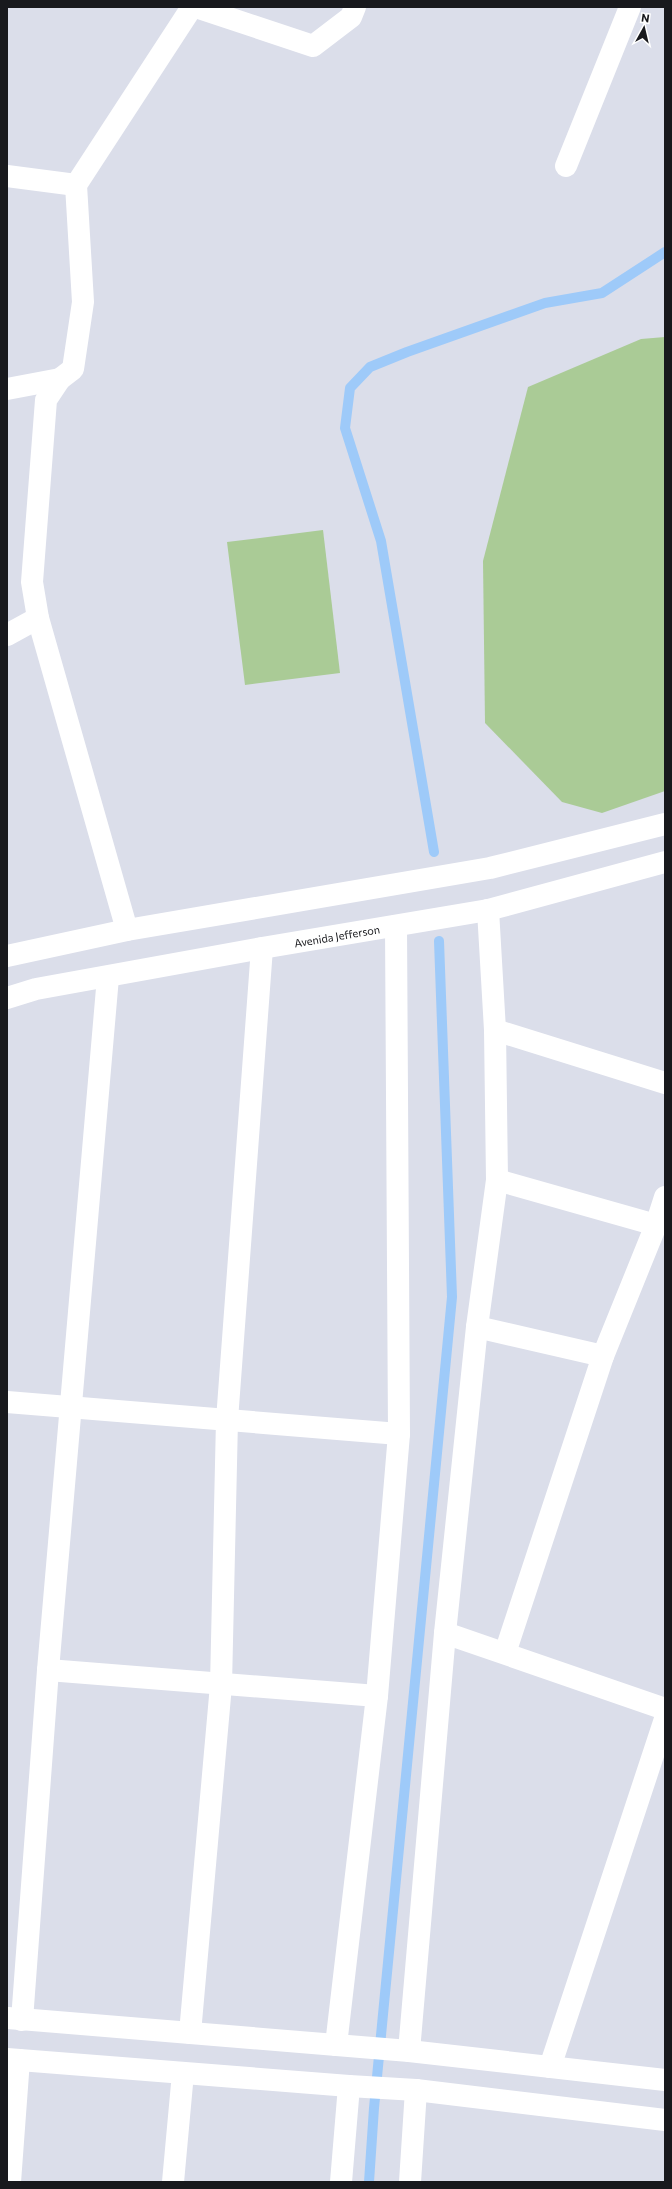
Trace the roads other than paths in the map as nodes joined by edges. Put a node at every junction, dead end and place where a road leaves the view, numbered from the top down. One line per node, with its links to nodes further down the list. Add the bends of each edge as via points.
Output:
1 (192, 7): 7 (street)
2 (196, 7): 3 (street, via 313,46 351,17)
3 (355, 7)
4 (630, 7): 5 (street)
5 (566, 166)
6 (7, 176): 7 (street)
7 (76, 185): 8 (street, via 83,302 73,369)
8 (60, 379): 9 (street); 10 (street, via 46,400 32,582)
9 (7, 389)
10 (38, 618): 11 (street); 16 (street)
11 (7, 636)
12 (665, 824): 16 (street, via 490,868)
13 (665, 862): 14 (street, Avenida Jefferson)
14 (488, 910): 15 (street, Avenida Jefferson); 21 (street)
15 (396, 926): 17 (street, Avenida Jefferson); 31 (street)
16 (127, 930): 18 (street)
17 (262, 948): 19 (street, Avenida Jefferson); 30 (street)
18 (7, 956)
19 (108, 977): 20 (street, Avenida Jefferson, via 36,989); 29 (street)
20 (7, 998)
21 (496, 1030): 22 (street); 23 (street)
22 (665, 1083)
23 (497, 1180): 25 (street); 26 (street)
24 (665, 1197): 25 (street)
25 (656, 1225): 27 (street)
26 (477, 1326): 27 (street); 32 (street)
27 (603, 1356): 33 (street)
28 (7, 1402): 29 (street)
29 (70, 1408): 30 (street); 34 (street)
30 (227, 1420): 31 (street); 35 (street)
31 (399, 1434): 36 (street)
32 (445, 1633): 33 (street); 42 (street)
33 (505, 1653): 37 (street)
34 (48, 1670): 35 (street); 39 (street)
35 (221, 1685): 36 (street); 40 (street)
36 (377, 1696): 41 (street)
37 (665, 1709)
38 (665, 1719): 44 (street)
39 (14, 2019): 40 (street)
40 (190, 2033): 41 (street)
41 (336, 2045): 42 (street)
42 (409, 2051): 44 (street)
43 (13, 2059): 45 (street); 50 (street)
44 (550, 2067): 46 (street)
45 (183, 2073): 47 (street); 51 (street)
46 (665, 2080)
47 (349, 2086): 48 (street); 52 (street)
48 (416, 2090): 49 (street); 53 (street)
49 (665, 2120)
50 (10, 2182)
51 (173, 2182)
52 (341, 2182)
53 (410, 2182)

